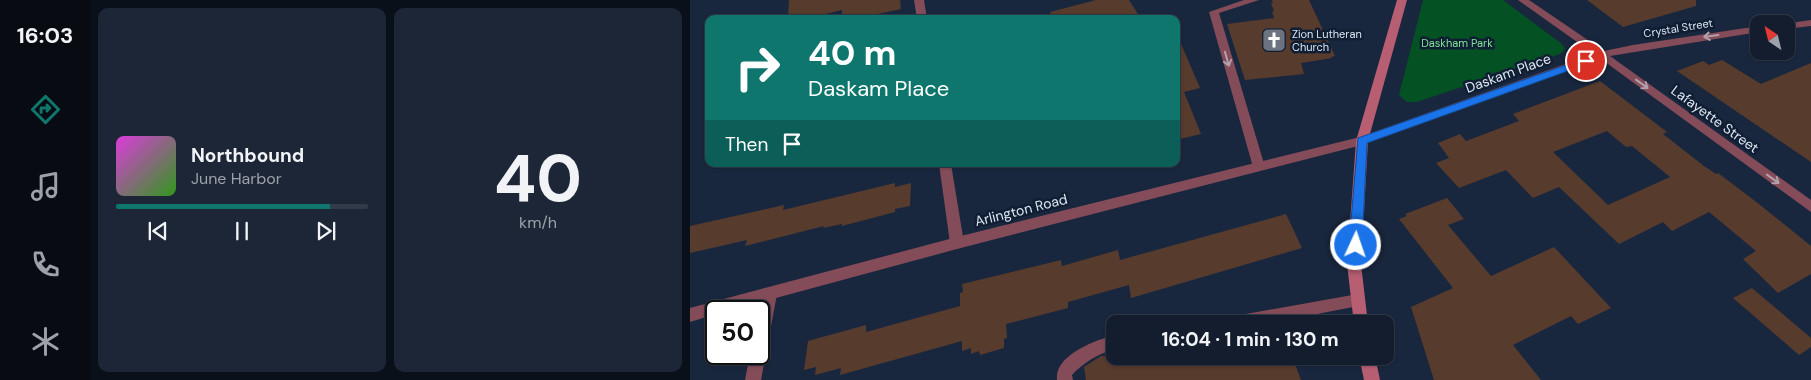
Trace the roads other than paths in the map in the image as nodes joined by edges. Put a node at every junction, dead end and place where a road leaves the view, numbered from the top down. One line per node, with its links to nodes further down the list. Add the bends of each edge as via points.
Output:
1 (919, 0): 5 (street)
2 (1254, 0): 12 (street, one-way to 12, via 1214,12)
3 (1402, 0): 10 (main road)
4 (1523, 0): 9 (street)
5 (921, 15)
6 (1811, 23): 7 (street)
7 (1795, 25)
8 (1750, 30): 9 (street, Crystal Street, one-way to 9)
9 (1602, 55): 10 (street, Daskam Place); 13 (street, Lafayette Street, one-way to 13)
10 (1362, 141): 12 (street, Arlington Road); 17 (main road, via 1354,264)
11 (945, 167): 14 (street)
12 (1259, 167): 14 (street, Arlington Road)
13 (1811, 207)
14 (957, 243): 15 (street, Arlington Road)
15 (770, 294): 16 (street); 18 (street, Arlington Road)
16 (769, 300)
17 (1358, 300): 19 (street); 20 (main road)
18 (690, 315)
19 (1277, 315)
20 (1360, 315)
21 (1106, 344): 25 (street, via 1075,359 1064,373)
22 (756, 365): 24 (street)
23 (1369, 365): 26 (main road)
24 (753, 380)
25 (1065, 380)
26 (1372, 380)

